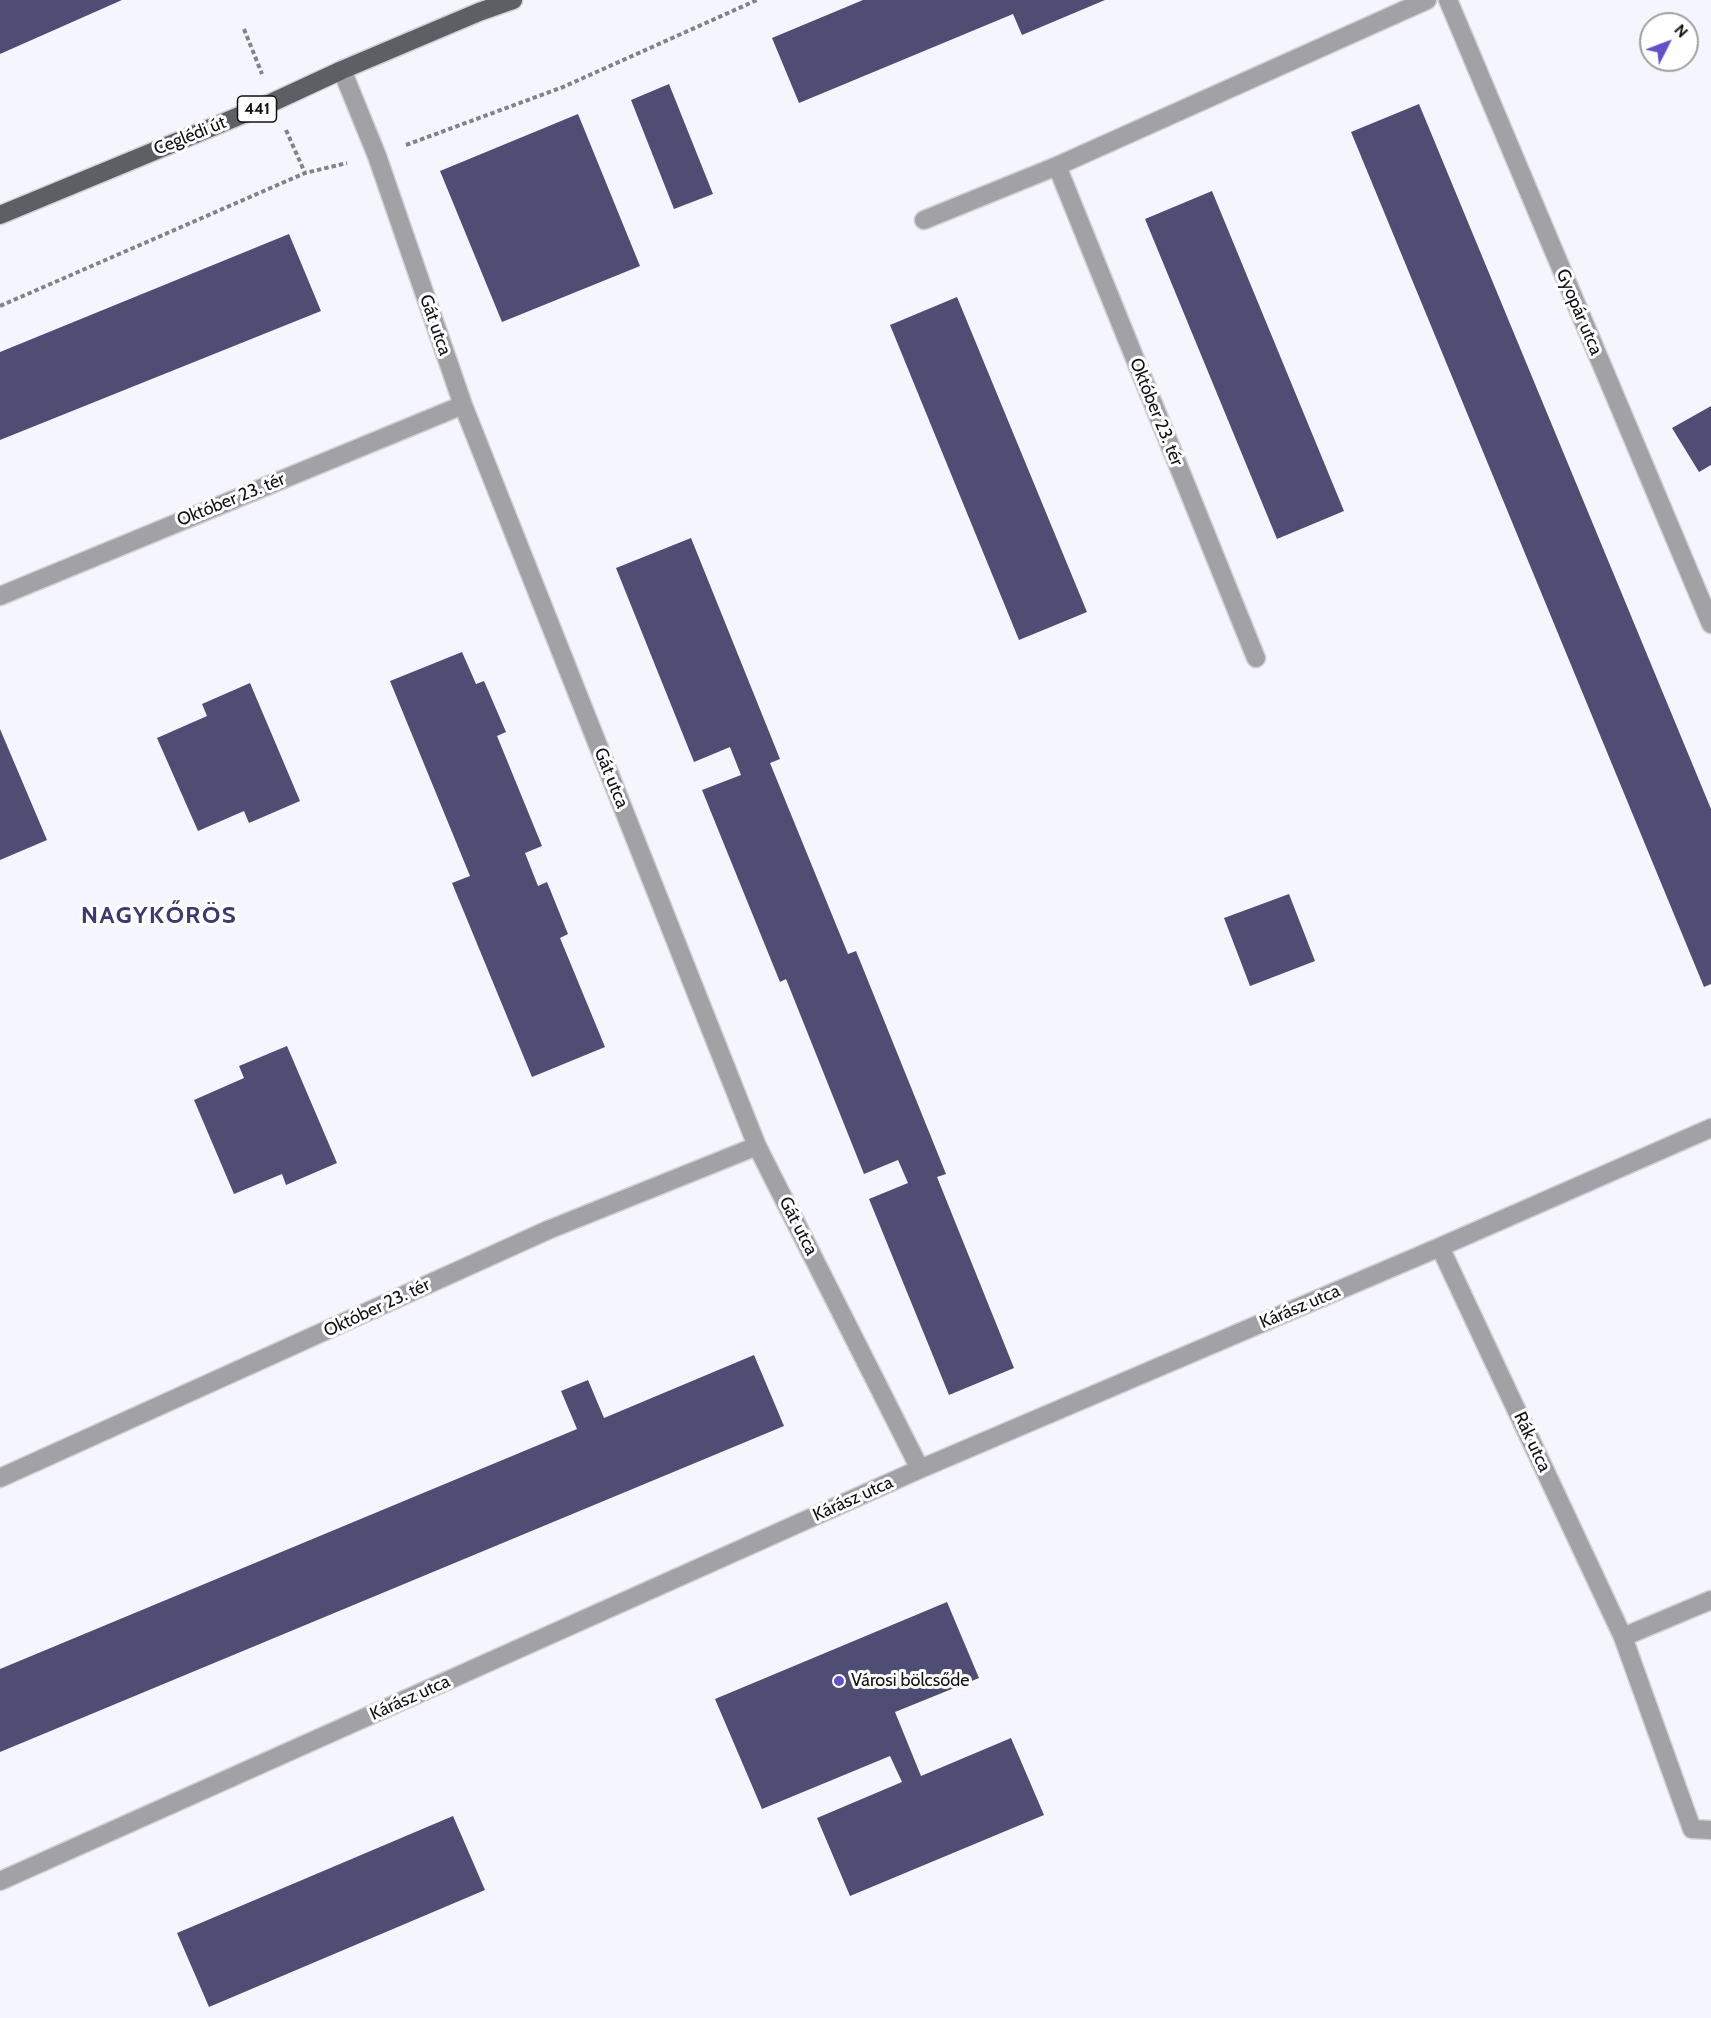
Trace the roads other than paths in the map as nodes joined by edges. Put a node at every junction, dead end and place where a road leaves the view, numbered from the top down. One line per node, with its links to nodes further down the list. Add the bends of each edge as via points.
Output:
1 (513, 0): 4 (main road, Ceglédi út / 441)
2 (1427, 0): 5 (street)
3 (1448, 0): 10 (street, Gyopár utca)
4 (342, 70): 6 (main road, Ceglédi út / 441); 8 (street, Gát utca, via 377,156)
5 (1057, 166): 7 (street); 11 (street, Október 23. tér)
6 (0, 215)
7 (924, 220)
8 (463, 405): 9 (street, Október 23. tér); 13 (street, Gát utca)
9 (0, 596)
10 (1711, 624)
11 (1256, 658)
12 (1711, 1128): 14 (street, Kárász utca)
13 (757, 1146): 15 (street, Gát utca); 16 (street, Október 23. tér, via 548,1230)
14 (1440, 1247): 15 (street, Kárász utca); 18 (street, Rák utca)
15 (920, 1469): 20 (street, Kárász utca)
16 (0, 1478)
17 (1711, 1600): 18 (street)
18 (1623, 1637): 19 (street, Rák utca, via 1692,1829)
19 (1711, 1830)
20 (0, 1881)

